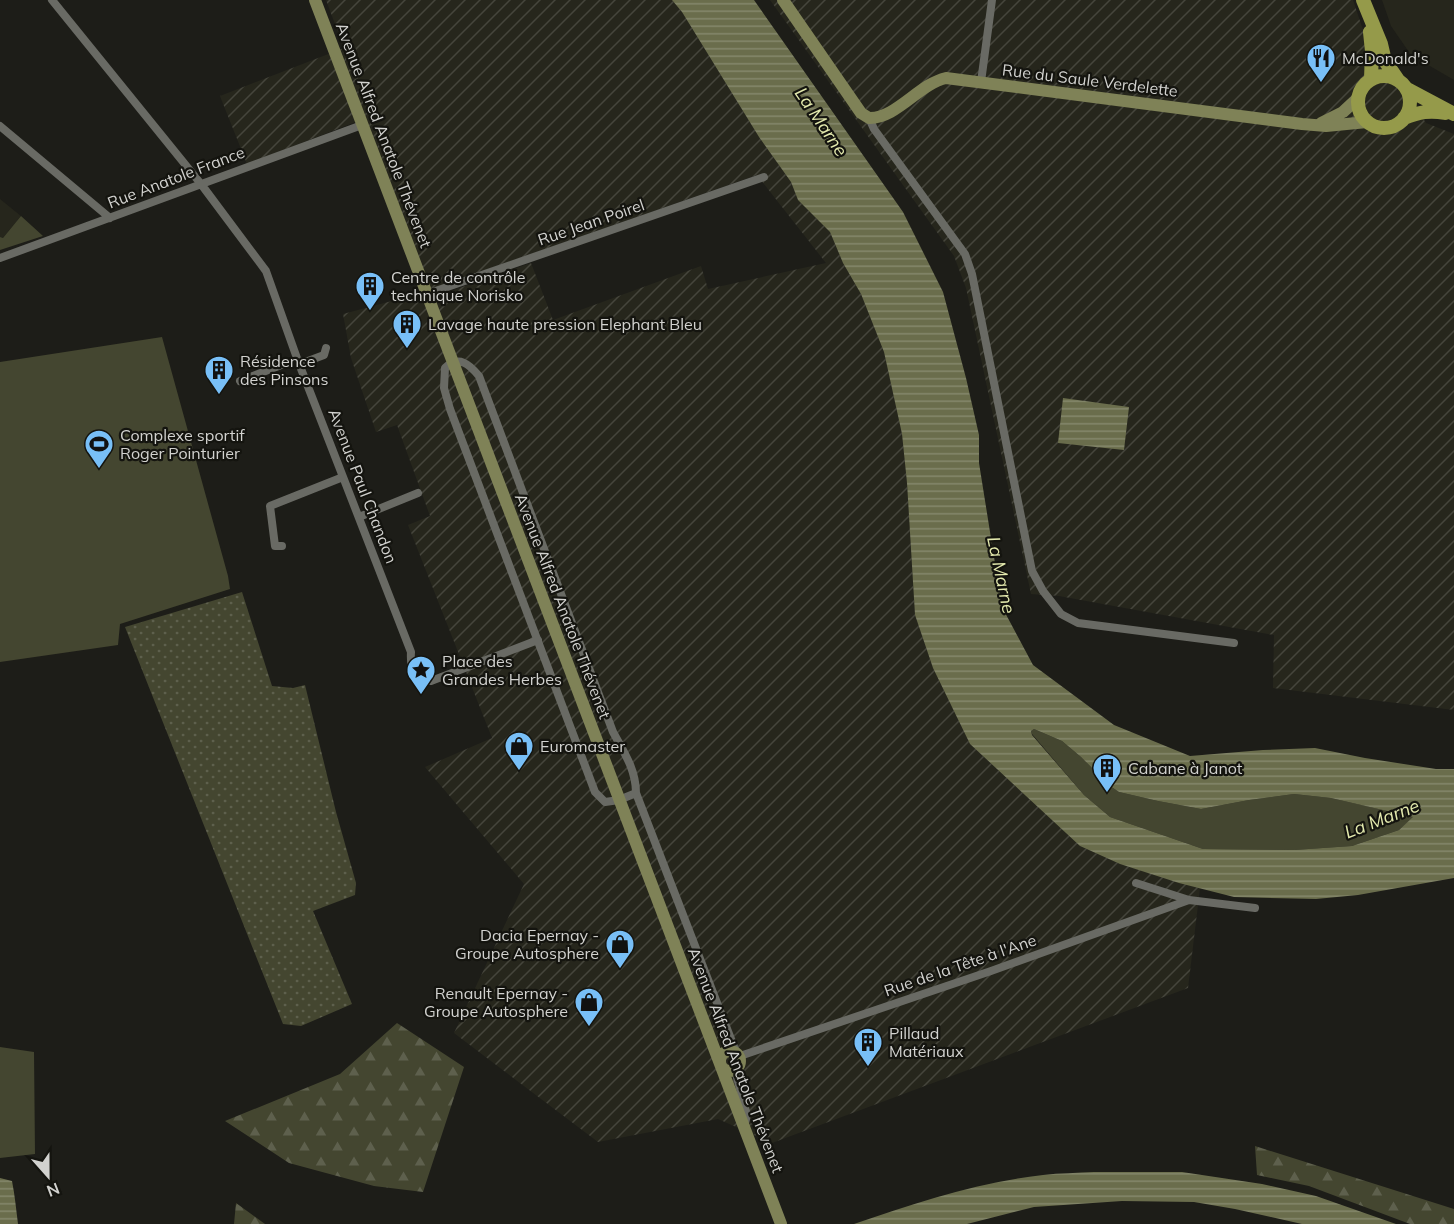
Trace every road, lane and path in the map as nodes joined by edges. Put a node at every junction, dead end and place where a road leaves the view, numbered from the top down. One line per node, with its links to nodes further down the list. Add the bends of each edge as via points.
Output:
1 (52, 0): 18 (street, Avenue Paul Chandon)
2 (315, 0): 14 (main road, Avenue Alfred Anatole Thévenet)
3 (783, 0): 11 (main road, via 861,113)
4 (992, 0): 7 (street)
5 (1364, 3): 6 (main road, via 1372,51); 8 (main road, via 1385,61)
6 (1371, 79): 8 (main road, via 1384,75); 9 (main road)
7 (981, 82): 11 (main road, Rue du Saule Verdelette, via 938,80 883,116); 15 (main road, Rue du Saule Verdelette)
8 (1402, 84): 10 (main road); 12 (main road, via 1410,104)
9 (1357, 99): 13 (main road, via 1361,116); 15 (main road, via 1343,112)
10 (1454, 114): 12 (main road, via 1428,111)
11 (869, 118): 31 (street, via 965,254 1032,571 1043,591 1061,615 1078,623)
12 (1404, 118): 13 (main road, via 1392,127 1377,128)
13 (1367, 122): 15 (main road, Rue du Saule Verdelette)
14 (362, 125): 18 (street, Rue Anatole France); 21 (main road, Avenue Alfred Anatole Thévenet)
15 (1317, 125)
16 (0, 126): 19 (street)
17 (764, 177): 21 (street, Rue Jean Poirel)
18 (201, 184): 19 (street, Rue Anatole France); 23 (street, Avenue Paul Chandon, via 266,271)
19 (110, 218): 20 (street, Rue Anatole France)
20 (0, 258)
21 (427, 294): 24 (main road, Avenue Alfred Anatole Thévenet)
22 (326, 348): 23 (street, via 324,355)
23 (298, 361): 25 (street); 26 (street, Avenue Paul Chandon)
24 (451, 362): 30 (street, via 445,368 447,399); 32 (street, via 461,361 479,376 612,732 629,760); 33 (main road, Avenue Alfred Anatole Thévenet)
25 (240, 381)
26 (343, 477): 28 (street, Avenue Paul Chandon); 29 (street, via 270,506 275,546)
27 (418, 493): 28 (street)
28 (359, 516): 30 (street, Avenue Paul Chandon, via 411,652 411,668 418,677 431,681)
29 (282, 546)
30 (538, 640): 33 (street, via 595,792 605,802)
31 (1234, 643)
32 (636, 793): 33 (street); 37 (street)
33 (620, 800): 38 (main road, Avenue Alfred Anatole Thévenet)
34 (1136, 883): 35 (street)
35 (1189, 900): 36 (street); 37 (street, Rue de la Tête à l'Ane, via 991,971)
36 (1255, 908)
37 (738, 1054): 38 (main road, via 732,1051); 39 (main road, via 740,1064)
38 (722, 1060): 39 (main road, via 726,1070); 40 (main road, Avenue Alfred Anatole Thévenet)
39 (735, 1070): 40 (street, via 747,1115)
40 (744, 1127): 41 (main road, Avenue Alfred Anatole Thévenet)
41 (781, 1224)

